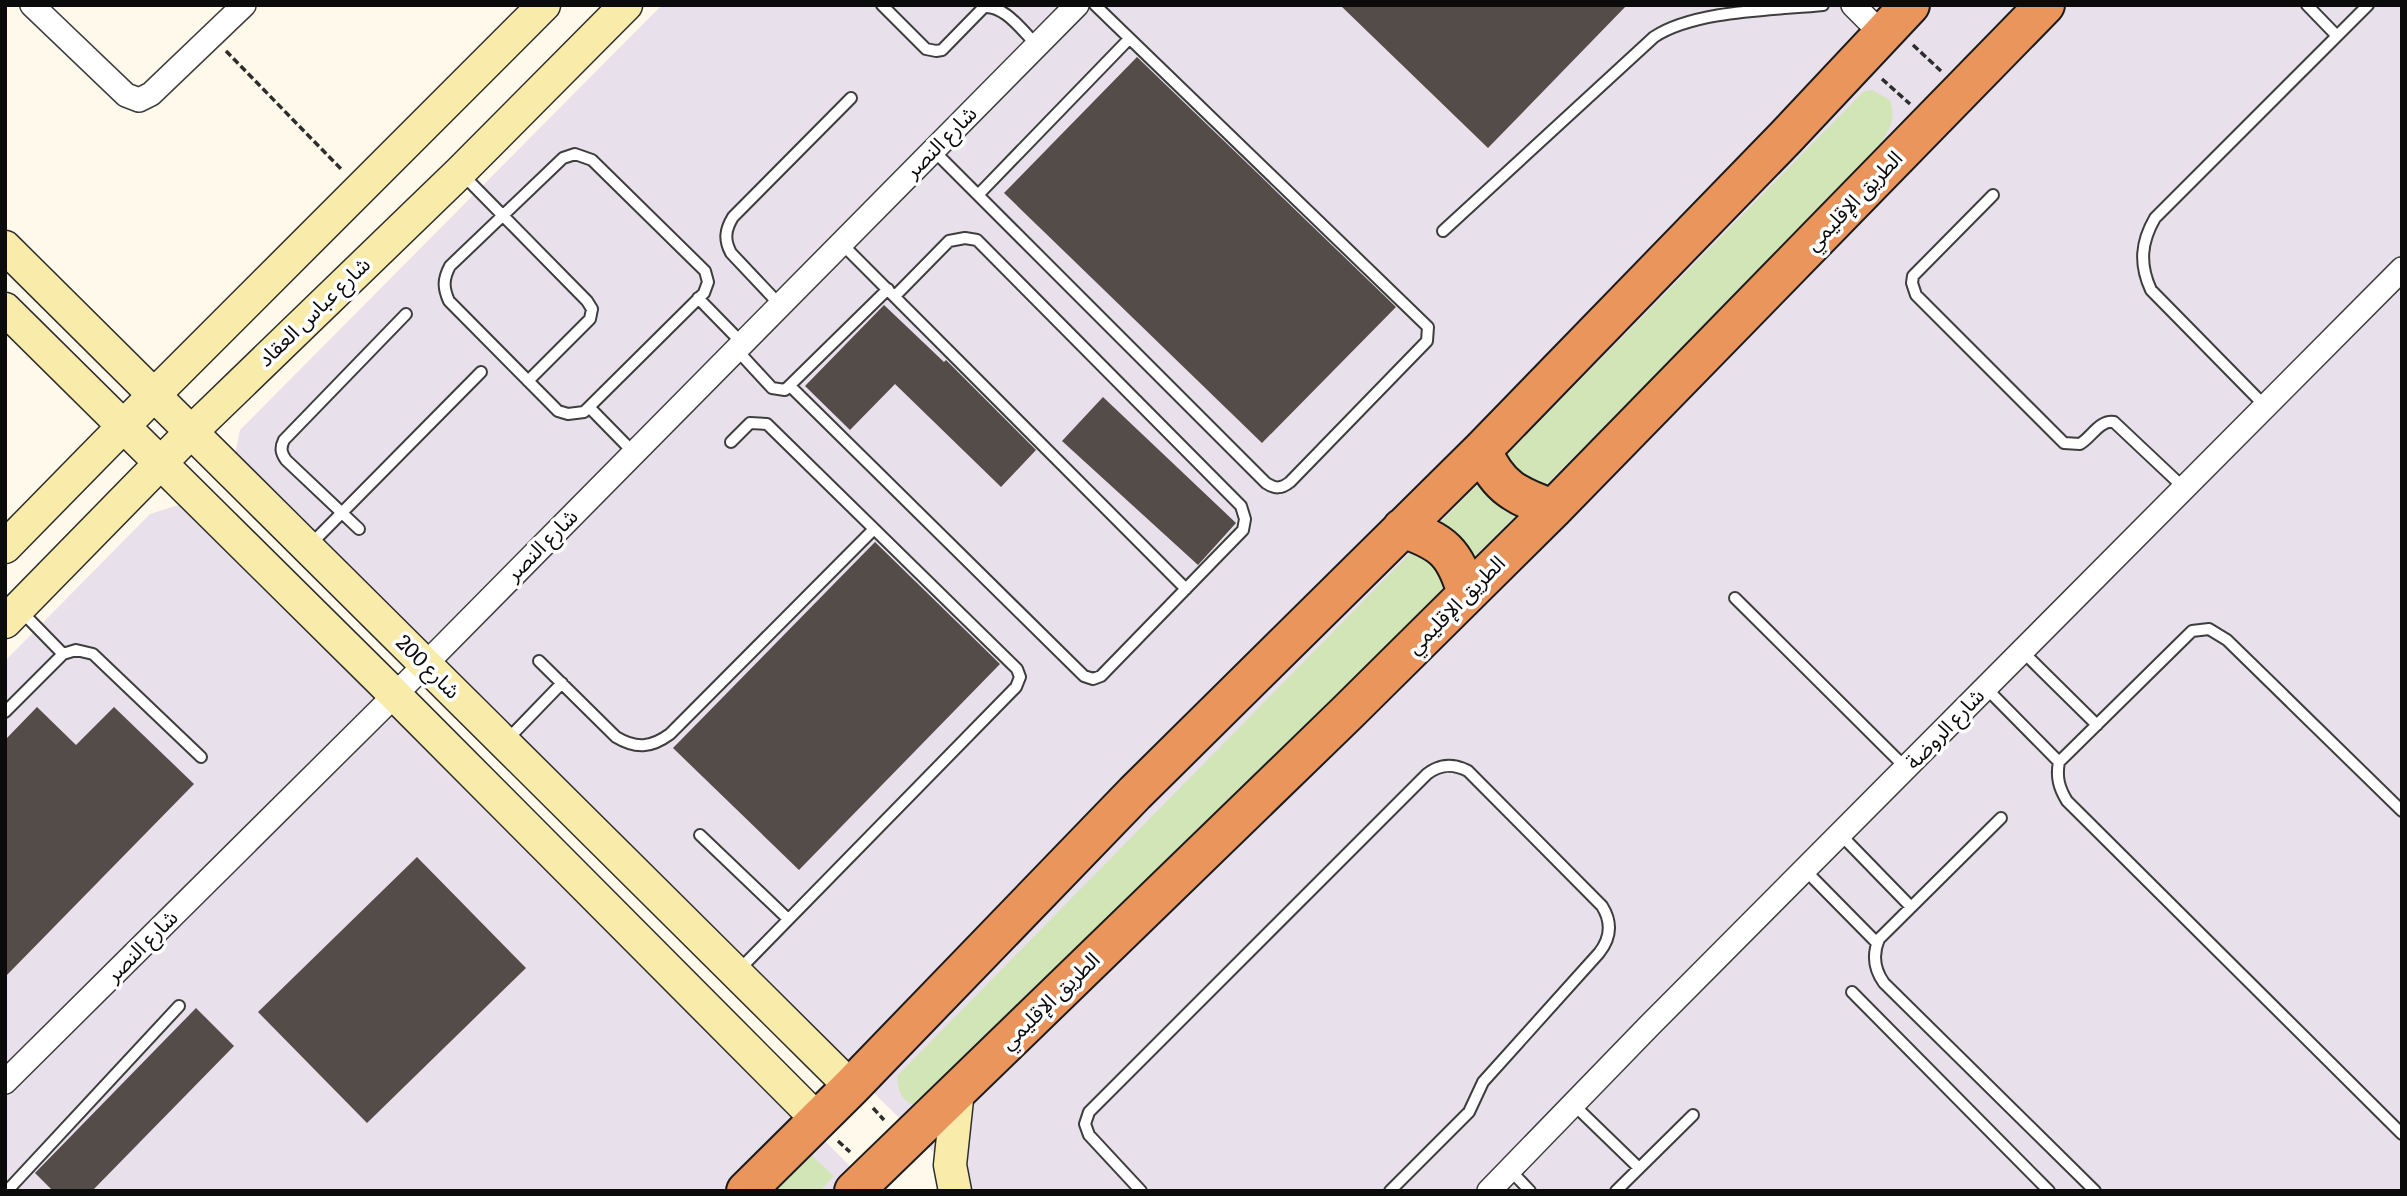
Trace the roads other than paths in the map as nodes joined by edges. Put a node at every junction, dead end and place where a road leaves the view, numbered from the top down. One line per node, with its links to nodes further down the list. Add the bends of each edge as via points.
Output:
1 (32, 5): 2 (street, via 126,95 139,100 151,94)
2 (244, 5)
3 (544, 5): 36 (street)
4 (626, 5): 19 (street, شارع عباس العقاد)
5 (882, 5): 16 (lane, via 931,51 942,50 989,6 999,9)
6 (1077, 5): 16 (street, شارع النصر)
7 (1095, 5): 15 (lane)
8 (1824, 5): 23 (lane, via 1690,20 1665,30)
9 (1853, 5): 13 (street)
10 (2045, 5): 46 (highway, الطريق الإقليمي)
11 (2307, 5): 14 (lane)
12 (2368, 5): 14 (lane)
13 (1886, 31): 42 (highway)
14 (2337, 36): 37 (lane, via 2155,218 2143,245 2143,268 2151,290)
15 (1129, 38): 20 (lane); 20 (lane, via 1425,323 1429,336 1423,345 1290,482 1272,487)
16 (1037, 45): 18 (street, شارع النصر)
17 (851, 98): 29 (lane, via 728,225 726,244 731,253)
18 (933, 150): 20 (lane); 24 (street, شارع النصر)
19 (460, 172): 22 (lane); 40 (street, شارع عباس العقاد)
20 (978, 195)
21 (1993, 195): 45 (lane, via 1913,276 1916,295 2064,443 2080,444 2102,424 2114,422)
22 (503, 215): 28 (lane, via 563,158 587,156 705,271 707,288); 34 (lane, via 450,266 444,285 449,302); 34 (lane, via 592,309 590,319)
23 (1443, 232)
24 (841, 243): 27 (lane); 29 (street, شارع النصر)
25 (5, 247): 36 (street, شارع 200)
26 (2402, 269): 37 (street, شارع الروضة)
27 (892, 293): 35 (lane); 54 (lane); 54 (lane, via 949,241 976,240 1241,506 1243,530)
28 (698, 298): 32 (lane); 38 (lane)
29 (780, 305): 32 (street, شارع النصر)
30 (5, 309): 39 (street, شارع 200)
31 (406, 314): 47 (lane, via 281,445 286,460)
32 (739, 346): 35 (lane, via 772,388); 43 (street, شارع النصر)
33 (481, 372): 47 (lane)
34 (528, 381): 38 (lane, via 558,411 576,414)
35 (791, 387): 54 (lane, via 1088,679 1101,676)
36 (154, 395): 39 (street); 40 (street, شارع 200)
37 (2264, 406): 45 (street, شارع الروضة)
38 (589, 407): 43 (lane)
39 (123, 425): 44 (street, شارع 200); 51 (street)
40 (191, 432): 44 (street, شارع عباس العقاد); 52 (street, شارع 200)
41 (732, 442): 50 (lane, via 750,423 767,424)
42 (1482, 450): 46 (highway, via 1507,488); 48 (highway)
43 (634, 453): 61 (street, شارع النصر)
44 (161, 463): 53 (street, شارع عباس العقاد); 64 (street, شارع 200)
45 (2183, 487): 58 (street, شارع الروضة)
46 (1553, 509): 55 (highway, الطريق الإقليمي)
47 (342, 513): 49 (lane); 52 (lane)
48 (1402, 528): 55 (highway, via 1444,548 1458,567); 83 (highway, via 1135,793)
49 (359, 529)
50 (874, 529): 62 (lane, via 658,743 643,747 622,741); 77 (lane, via 1020,677 1016,687)
51 (9, 544): 53 (street)
52 (308, 547): 61 (street, شارع 200)
53 (51, 576): 57 (street, شارع عباس العقاد)
54 (1186, 589)
55 (1466, 594): 84 (highway, الطريق الإقليمي)
56 (1735, 598): 70 (lane)
57 (12, 615): 59 (lane)
58 (2022, 650): 63 (street, شارع الروضة); 66 (lane)
59 (63, 654): 65 (lane); 68 (lane, via 76,650 93,654)
60 (539, 660): 62 (lane)
61 (425, 663): 64 (street, شارع النصر); 67 (street, شارع 200)
62 (562, 683): 67 (lane)
63 (1985, 687): 69 (lane); 70 (street, شارع الروضة)
64 (395, 695): 82 (street, شارع النصر); 87 (street, شارع 200)
65 (5, 712)
66 (2097, 725): 69 (lane); 71 (lane, via 2192,631 2209,629 2227,640)
67 (504, 743): 79 (street, شارع 200)
68 (201, 757)
69 (2059, 762): 88 (lane, via 2059,785 2067,801)
70 (1906, 768): 73 (street, شارع الروضة)
71 (2402, 811)
72 (2001, 818): 76 (lane)
73 (1840, 834): 75 (street, شارع الروضة); 76 (lane)
74 (701, 835): 77 (lane)
75 (1805, 870): 78 (lane); 85 (street, شارع الروضة)
76 (1911, 907): 78 (lane)
77 (788, 919): 79 (lane)
78 (1877, 943): 101 (lane, via 1875,966 1884,983)
79 (736, 972): 83 (street, شارع 200)
80 (1852, 992): 100 (lane)
81 (179, 1006): 93 (lane)
82 (5, 1082)
83 (851, 1087): 87 (highway)
84 (958, 1090): 91 (highway, الطريق الإقليمي); 95 (street, via 950,1165)
85 (1573, 1104): 89 (lane); 90 (street, شارع الروضة)
86 (1693, 1115): 89 (lane)
87 (818, 1120): 94 (highway)
88 (2402, 1134)
89 (1639, 1168): 99 (lane)
90 (1510, 1170): 97 (street, شارع الروضة); 98 (lane)
91 (862, 1182)
92 (1137, 1189): 96 (lane, via 1089,1135 1085,1124 1089,1112 1427,774 1452,765 1468,771 1602,906 1609,930 1599,953 1483,1082 1469,1112)
93 (7, 1191)
94 (746, 1191)
95 (955, 1191)
96 (1390, 1191)
97 (1489, 1191)
98 (1530, 1191)
99 (1616, 1191)
100 (2049, 1191)
101 (2095, 1191)

